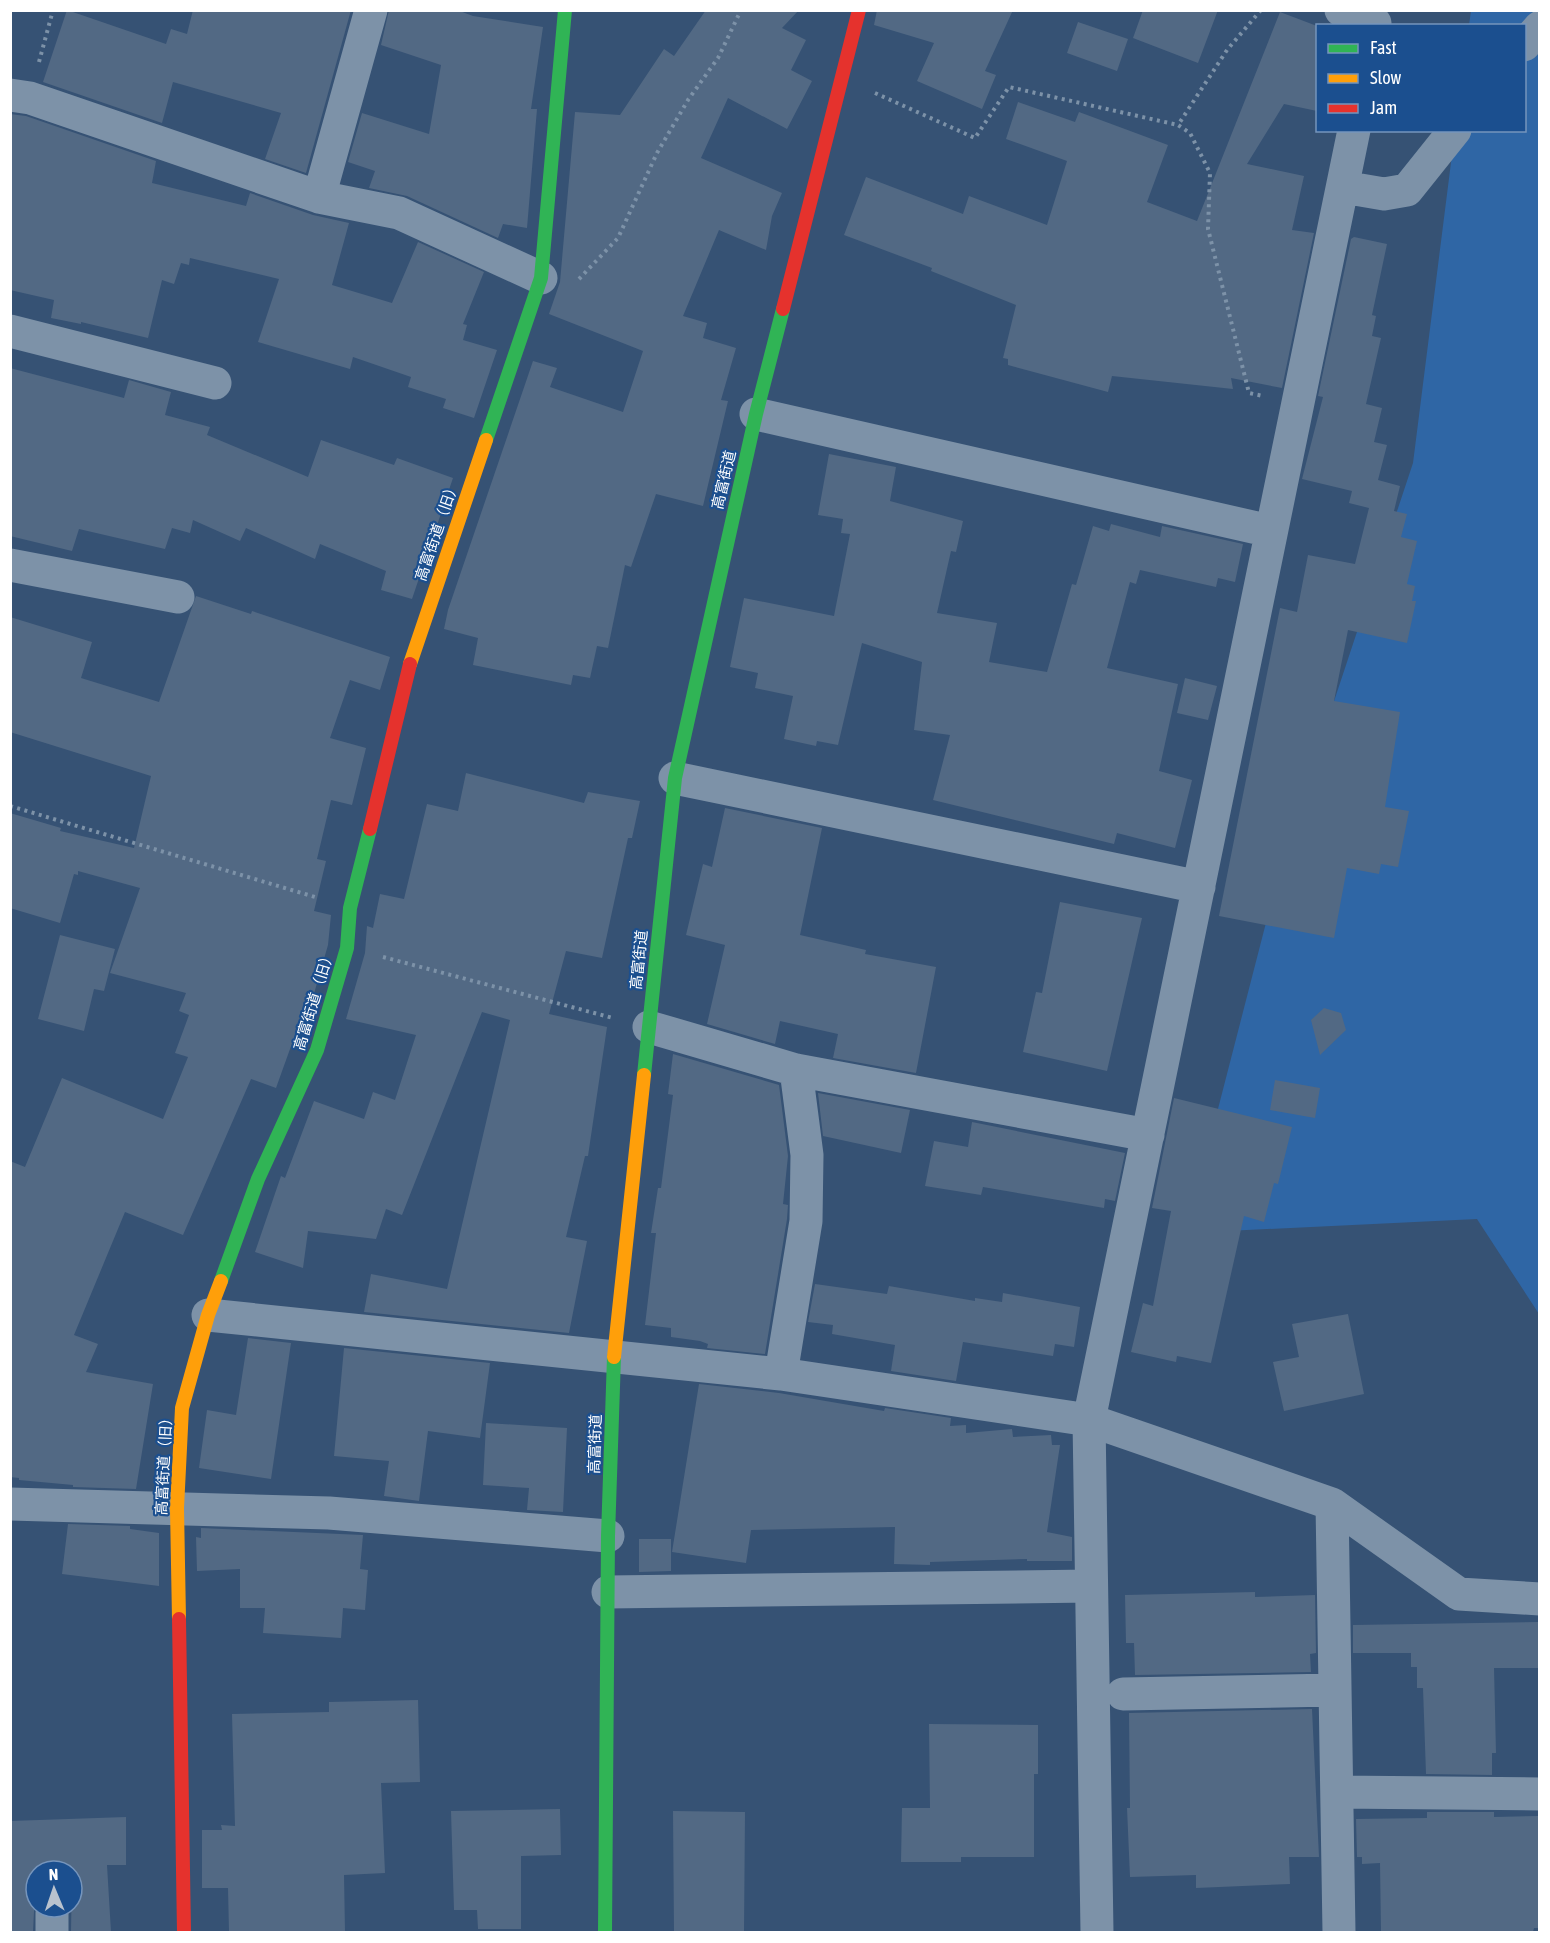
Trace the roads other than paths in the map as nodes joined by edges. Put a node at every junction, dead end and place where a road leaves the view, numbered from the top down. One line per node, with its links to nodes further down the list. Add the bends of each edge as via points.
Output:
1 (371, 10): 12 (street)
2 (565, 10): 13 (street, 高富街道（旧）)
3 (859, 10): 16 (street, 高富街道)
4 (1341, 10): 5 (street)
5 (1375, 20)
6 (1539, 27): 7 (street)
7 (1526, 43)
8 (20, 96): 12 (street)
9 (1354, 132): 11 (street)
10 (1453, 132): 11 (street, via 1407,190 1384,194)
11 (1343, 187): 17 (street)
12 (319, 197): 13 (street, via 399,213)
13 (539, 284): 25 (street, 高富街道（旧）, via 412,658 350,908 347,948 317,1050 258,1179)
14 (10, 331): 15 (street)
15 (215, 382)
16 (756, 414): 17 (street); 20 (street, 高富街道)
17 (1270, 531): 21 (street)
18 (10, 565): 19 (street)
19 (178, 597)
20 (675, 777): 21 (street); 22 (street, 高富街道)
21 (1199, 886): 24 (street)
22 (649, 1027): 23 (street); 26 (street, 高富街道)
23 (796, 1070): 24 (street); 27 (street, via 807,1155 806,1221)
24 (1148, 1135): 28 (street)
25 (208, 1315): 26 (street); 31 (street, 高富街道（旧）, via 182,1408)
26 (614, 1356): 27 (street); 32 (street, 高富街道)
27 (781, 1374): 28 (street)
28 (1089, 1420): 30 (street); 33 (street)
29 (10, 1504): 31 (street)
30 (1332, 1504): 35 (street, via 1459,1593); 36 (street)
31 (177, 1508): 32 (street, via 329,1513); 40 (street, 高富街道（旧）)
32 (608, 1536): 34 (street, 高富街道)
33 (1091, 1586): 34 (street); 42 (street)
34 (608, 1592): 41 (street, 高富街道)
35 (1539, 1599)
36 (1334, 1690): 37 (street); 38 (street)
37 (1123, 1694)
38 (1337, 1792): 39 (street); 43 (street)
39 (1539, 1794)
40 (184, 1932)
41 (605, 1932)
42 (1097, 1932)
43 (1339, 1932)

